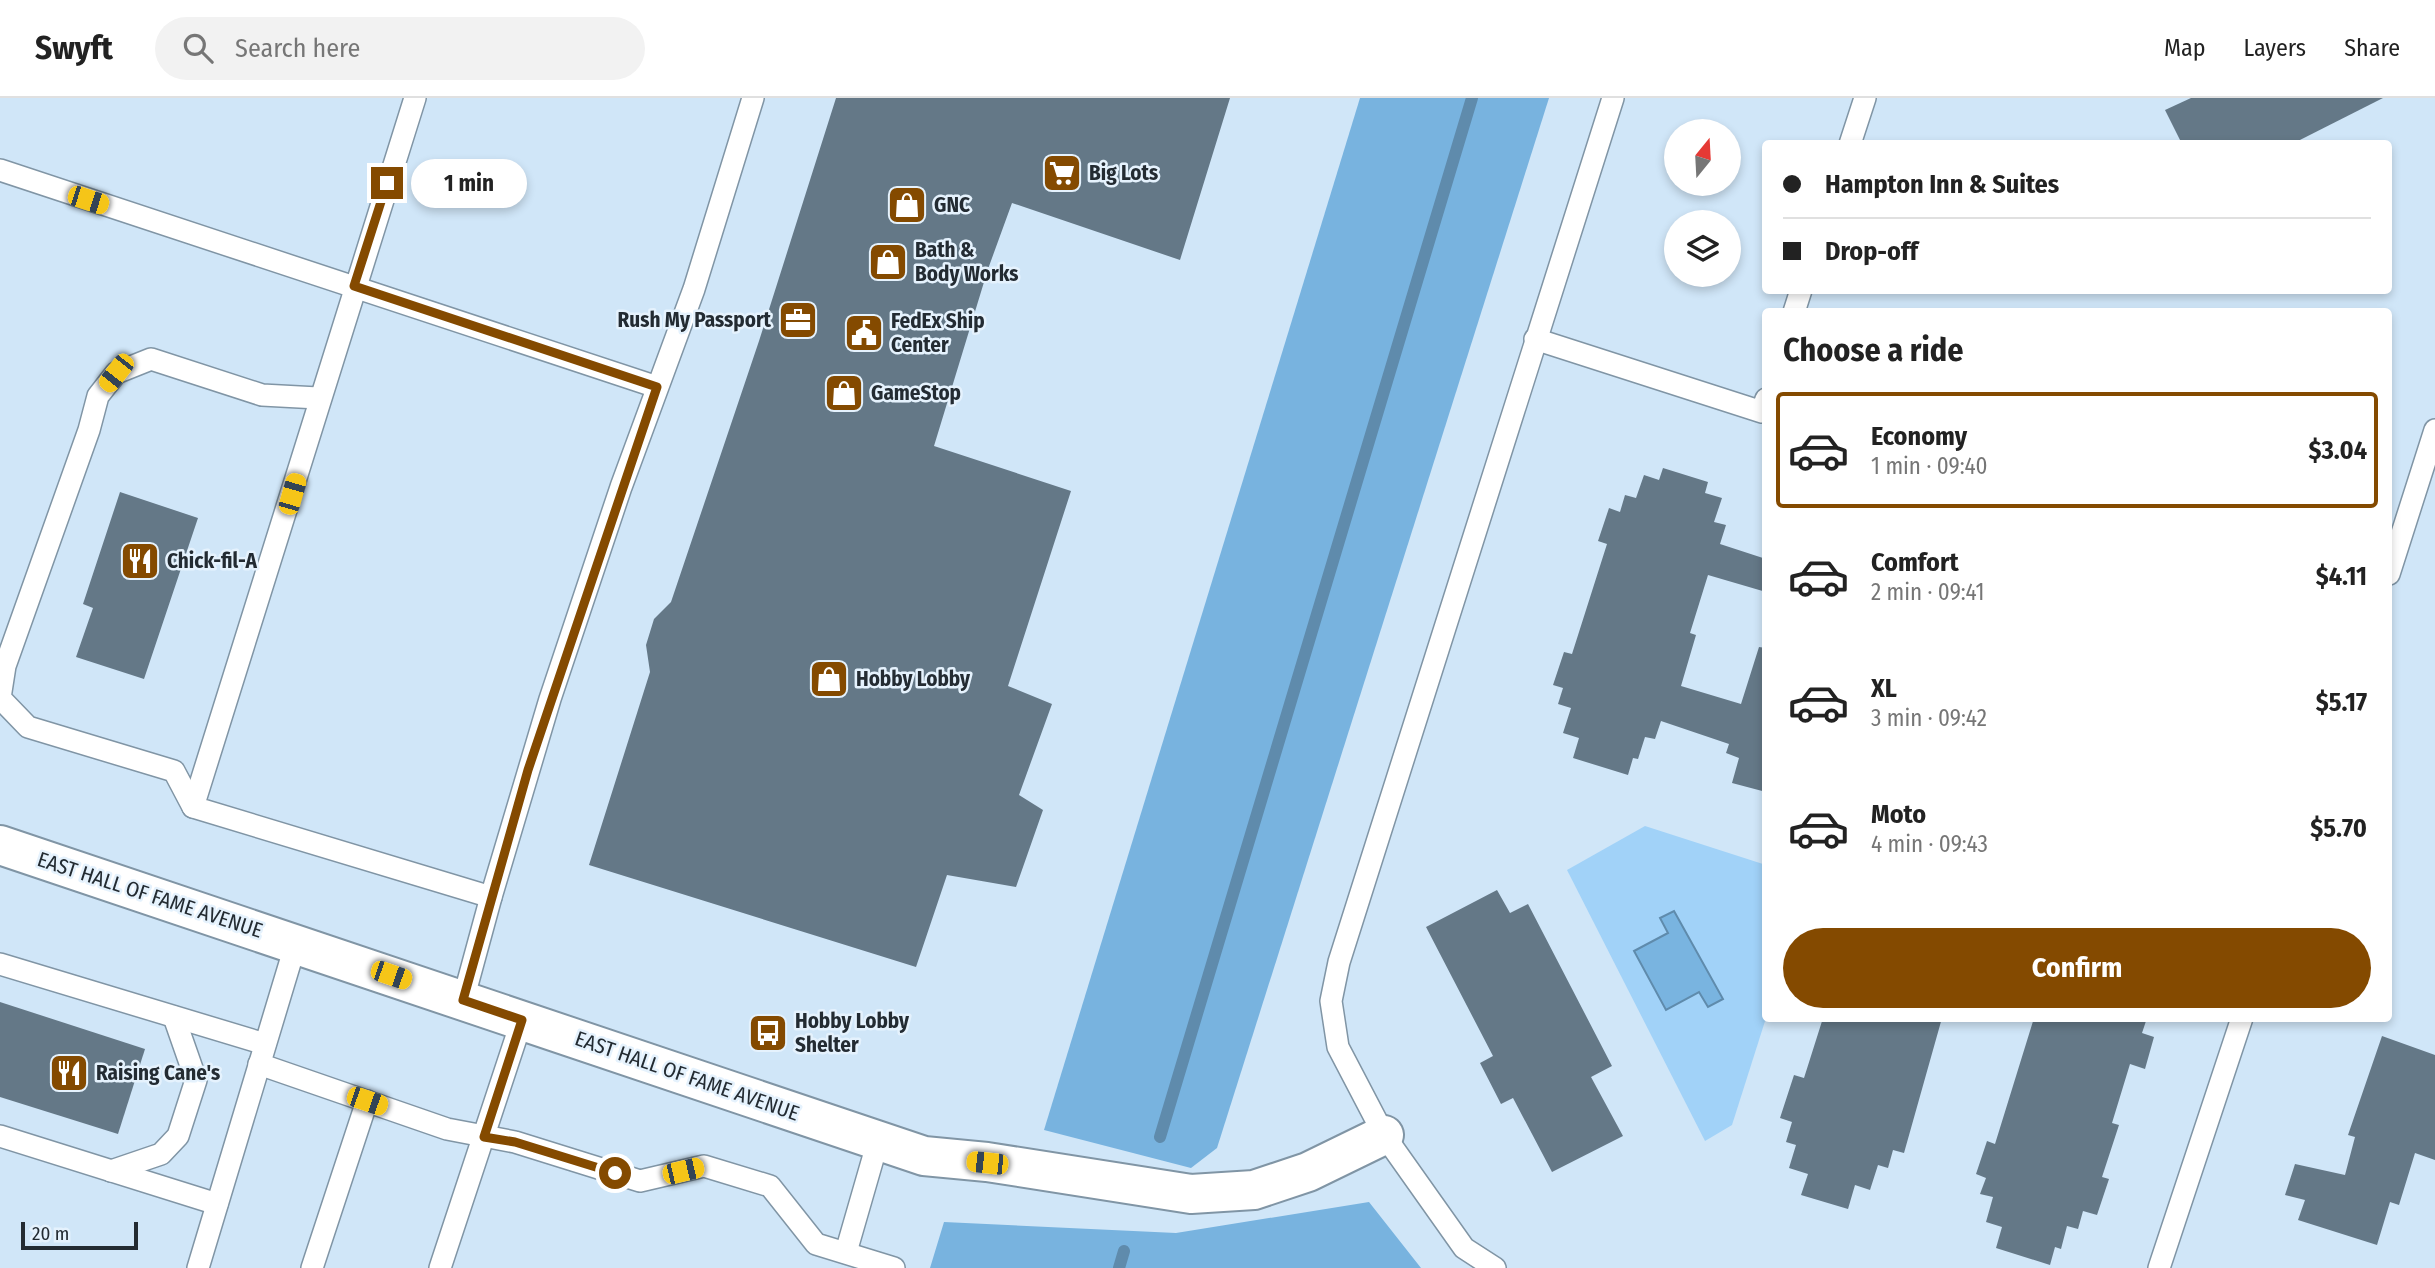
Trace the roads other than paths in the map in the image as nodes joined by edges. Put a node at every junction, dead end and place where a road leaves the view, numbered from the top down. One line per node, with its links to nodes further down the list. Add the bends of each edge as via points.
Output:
1 (415, 98): 7 (lane)
2 (753, 98): 9 (lane, via 694,289)
3 (1613, 98): 8 (lane)
4 (1865, 98): 5 (lane)
5 (1851, 140)
6 (0, 170): 7 (lane)
7 (354, 286): 9 (lane); 10 (lane)
8 (1535, 339): 11 (lane); 25 (lane, via 1339,962 1331,1001 1338,1047)
9 (657, 387): 16 (lane, via 550,699)
10 (318, 398): 14 (lane); 14 (lane, via 262,395 151,359 116,373 98,396 5,666 0,698 28,727 174,771)
11 (1762, 412)
12 (2435, 430): 13 (lane)
13 (2392, 565)
14 (193, 807): 16 (lane)
15 (0, 845): 17 (street, EAST HALL OF FAME AVENUE)
16 (491, 897): 19 (lane)
17 (296, 943): 19 (street, EAST HALL OF FAME AVENUE); 23 (lane)
18 (0, 964): 20 (lane)
19 (463, 1000): 21 (street, EAST HALL OF FAME AVENUE)
20 (174, 1017): 23 (lane); 29 (lane, via 196,1080 178,1136 161,1154)
21 (522, 1020): 27 (lane); 28 (street, EAST HALL OF FAME AVENUE)
22 (2241, 1022): 37 (lane)
23 (262, 1054): 24 (lane); 30 (lane)
24 (367, 1101): 27 (lane); 33 (lane)
25 (1384, 1135): 28 (street, EAST HALL OF FAME AVENUE, via 1308,1172 1254,1190 1191,1194 924,1156); 36 (lane, via 1464,1248)
26 (0, 1136): 29 (lane)
27 (484, 1137): 31 (lane, via 515,1142 640,1181 704,1166 770,1186 816,1244); 34 (lane)
28 (878, 1140): 31 (lane)
29 (111, 1171): 30 (lane)
30 (217, 1204): 32 (lane)
31 (846, 1252): 35 (lane)
32 (198, 1268)
33 (312, 1268)
34 (440, 1268)
35 (894, 1268)
36 (1495, 1268)
37 (2159, 1268)

